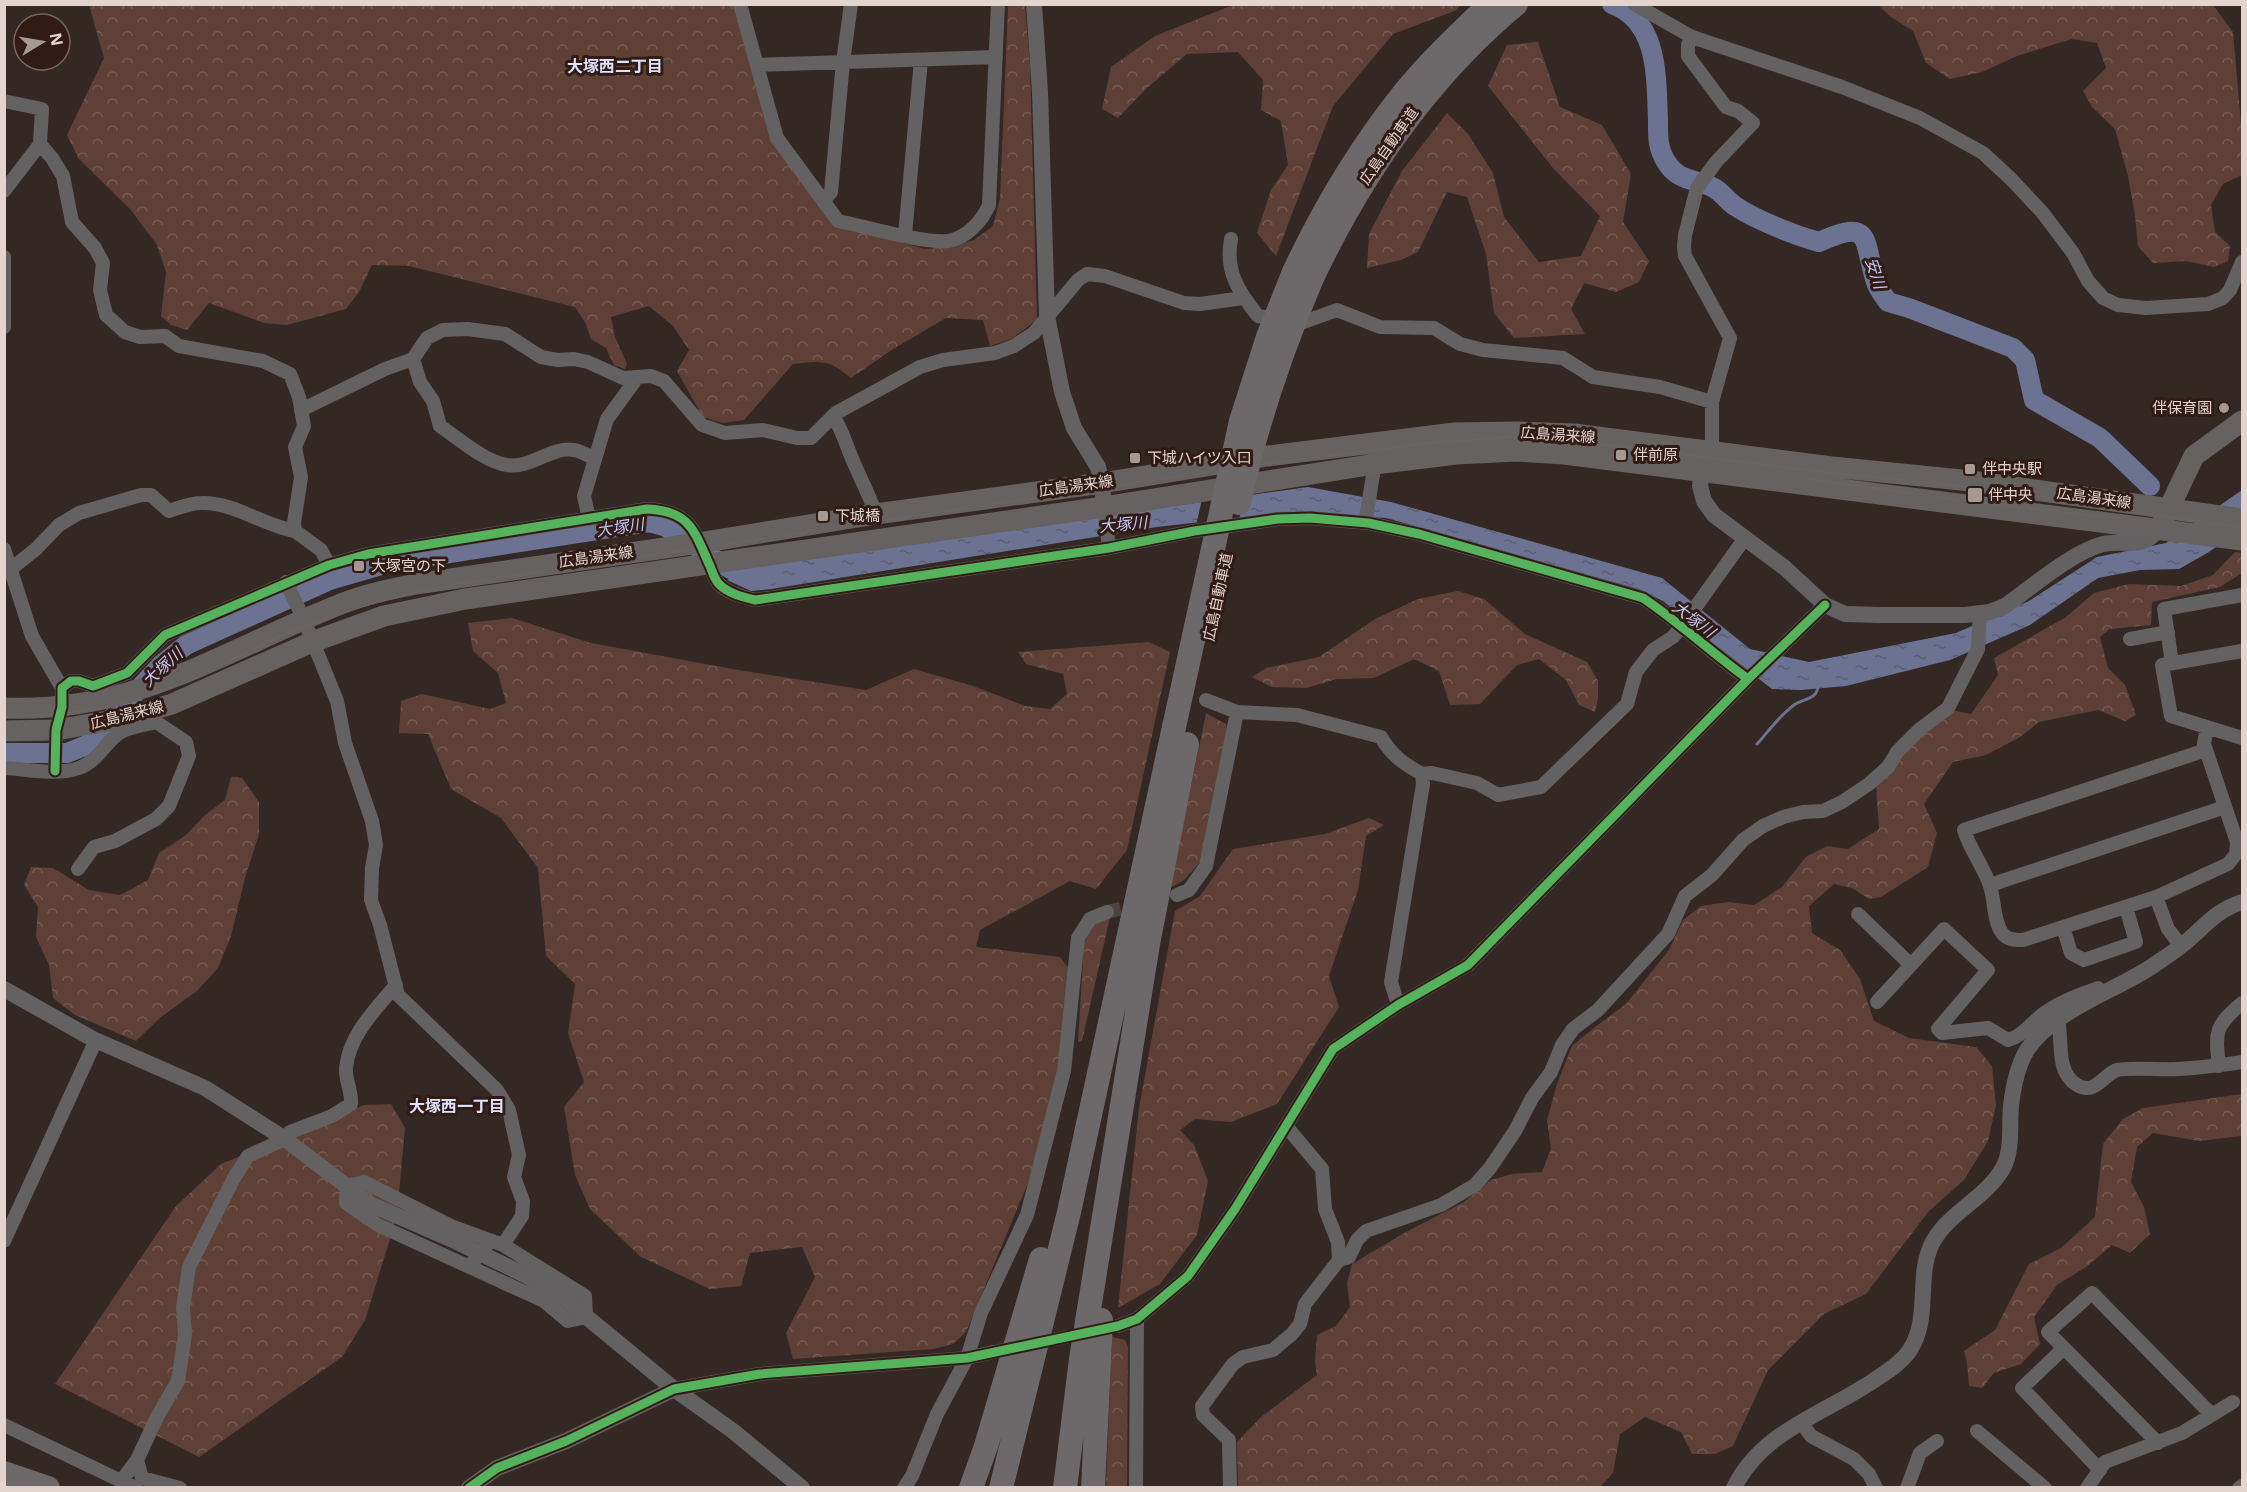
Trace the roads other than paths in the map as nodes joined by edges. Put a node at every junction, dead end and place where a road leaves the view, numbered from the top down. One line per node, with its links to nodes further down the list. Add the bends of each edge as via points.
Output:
1 (741, 4): 11 (street)
2 (851, 4): 10 (street)
3 (998, 4): 8 (street)
4 (1034, 4): 21 (street)
5 (1634, 4): 7 (street)
6 (1503, 8): 65 (highway, 広島自動車道, bridge, via 1447,45 1367,142 1337,188 1303,275 1268,337 1241,421)
7 (1692, 37): 19 (street, via 1842,87 1920,118 1983,153 2042,212 2103,298 2118,305 2146,308 2208,304 2230,290); 25 (street, via 1688,56 1726,107 1753,123 1700,184 1685,235 1685,256 1730,338)
8 (996, 57): 9 (street); 16 (street, via 989,206 983,219 949,241)
9 (921, 60): 10 (street); 16 (street)
10 (843, 62): 11 (street); 15 (street, via 831,192)
11 (757, 65): 15 (street, via 777,138)
12 (4, 101): 13 (street, via 42,109)
13 (39, 144): 14 (street); 26 (street, via 63,176 72,222 103,263 100,290 106,315 125,332 140,337 165,336 179,346 263,361 290,374)
14 (4, 190)
15 (823, 201): 16 (street, via 838,221)
16 (905, 235)
17 (1231, 239): 20 (street, via 1228,254 1233,279)
18 (4, 257): 22 (street)
19 (2242, 262)
20 (1244, 298): 21 (street, via 1184,303 1105,276 1087,274); 25 (street, via 1258,316 1301,323 1337,310 1380,327 1434,328 1467,346 1563,358 1593,377 1660,387)
21 (1047, 316): 27 (street, via 1034,333 1014,346 995,354 920,367); 33 (street, via 1062,392 1074,428 1098,467)
22 (4, 327)
23 (413, 359): 24 (street, via 427,338 443,330 468,329 505,334 541,357 574,358 622,378); 26 (street); 31 (street, via 440,426 491,460 521,465 574,450)
24 (634, 377): 27 (street, via 651,376 664,381 702,425 725,433 764,430 812,438); 31 (street, via 607,419)
25 (1712, 402): 29 (street)
26 (301, 410): 40 (street, via 304,426 295,447 302,477)
27 (833, 416): 36 (street, via 842,429)
28 (2242, 421): 35 (main road, via 2194,456)
29 (1712, 451): 30 (main road, 広島湯来線, via 1574,434 1516,432 1455,433); 32 (street); 35 (main road, 広島湯来線)
30 (1373, 454): 32 (main road, 広島湯来線, via 1517,451); 33 (main road, 広島湯来線, via 1268,456); 34 (main road, 広島湯来線); 38 (street)
31 (595, 459): 37 (street, via 584,496)
32 (1702, 470): 39 (main road, 広島湯来線); 43 (street, via 1700,486 1704,501 1714,515)
33 (1102, 483): 34 (street); 36 (main road, 広島湯来線)
34 (1104, 509): 44 (street); 47 (main road, 広島湯来線, via 741,558)
35 (2169, 509): 39 (main road); 41 (main road, 広島湯来線, via 2215,515)
36 (876, 514): 42 (main road, 広島湯来線)
37 (588, 519): 42 (street, via 647,509 666,510 682,518); 46 (street, via 368,554)
38 (1367, 521): 44 (street, via 1278,519); 54 (street, via 1644,598)
39 (2158, 530): 41 (main road, 広島湯来線); 53 (street, via 2144,542 2105,543 2084,550 2005,606)
40 (295, 531): 46 (street, via 321,550); 48 (street, via 215,504 199,503 169,511 151,495 141,495 79,513 59,525)
41 (2240, 533)
42 (702, 537): 47 (street); 52 (main road, 広島湯来線, via 668,547 416,584)
43 (1745, 538): 51 (street); 54 (street)
44 (1108, 544): 47 (street, via 755,600 735,595 717,582)
45 (4, 549): 48 (street)
46 (329, 565): 49 (street)
47 (706, 567): 57 (main road, 広島湯来線, via 465,599 384,616)
48 (12, 568): 61 (street, via 32,636)
49 (287, 584): 52 (street); 61 (street, via 165,635 127,673 93,686 71,681)
50 (2242, 595): 55 (street, via 2164,609)
51 (1825, 605): 53 (street, via 1845,614); 60 (street)
52 (302, 614): 57 (street); 61 (main road, 広島湯来線, via 205,666 157,684 115,697)
53 (1980, 616): 103 (street, via 1978,649 1948,708 1920,729 1869,784 1823,811 1803,812 1763,826 1685,896 1668,934 1598,1010 1573,1029 1515,1131 1475,1185 1441,1205 1366,1231 1349,1257)
54 (1684, 624): 60 (street, via 1715,655); 73 (street, via 1653,650 1636,672 1627,704 1541,787 1498,795 1477,783)
55 (2168, 633): 56 (street); 59 (street)
56 (2130, 639)
57 (312, 642): 68 (main road, 広島湯来線, via 172,704); 86 (street, via 337,701 345,743 372,821 376,845 371,900)
58 (2242, 651): 59 (street)
59 (2172, 663): 66 (street, via 2162,665 2171,716)
60 (1750, 677): 91 (street, via 1468,965)
61 (62, 697): 63 (main road, 広島湯来線); 68 (street)
62 (1206, 700): 64 (street)
63 (4, 708)
64 (1237, 712): 73 (street, via 1297,715 1381,737 1403,764); 77 (street, via 1206,866 1189,890)
65 (1182, 727): 94 (highway, 広島自動車道); 97 (highway, 広島自動車道)
66 (2207, 727): 69 (street); 70 (street)
67 (4, 731): 68 (main road, 広島湯来線)
68 (56, 737): 72 (street)
69 (2242, 738)
70 (2206, 750): 74 (street); 76 (street, via 1964,830)
71 (4, 768): 72 (street)
72 (55, 769): 75 (street, via 70,771 81,767 98,756 119,733 156,722 186,742 189,756 169,806 156,819 115,841 94,847)
73 (1422, 774): 91 (street, via 1392,982)
74 (2225, 807): 76 (street); 78 (street, via 2237,842 2236,854 2228,864)
75 (78, 869)
76 (1990, 885): 83 (street, via 1997,923 2002,934 2011,940)
77 (1177, 895)
78 (2156, 897): 80 (street); 84 (street, via 2168,928)
79 (2242, 902): 84 (street, via 2212,916)
80 (2126, 907): 83 (street); 83 (street, via 2136,942 2084,960 2071,953)
81 (1107, 912): 110 (street, via 1090,919 1078,938 1064,1071 1027,1215 981,1313)
82 (1858, 914): 85 (street)
83 (2063, 927)
84 (2181, 946): 88 (street)
85 (1911, 965): 88 (street, via 1944,929 1988,970 1938,1029 1942,1034 1988,1028 2008,1040 2017,1038 2044,1013 2068,999 2097,988); 89 (street)
86 (396, 985): 99 (street, via 362,1026 351,1050 346,1069 351,1104 290,1132); 102 (street, via 398,995 497,1090 508,1110 519,1155 514,1177 523,1201 522,1216)
87 (4, 988): 93 (street)
88 (2103, 994): 92 (street)
89 (1877, 1002)
90 (2242, 1003): 96 (street, via 2218,1028)
91 (1398, 1005): 98 (street, via 1333,1049)
92 (2058, 1020): 96 (street, via 2066,1072 2077,1084 2088,1087 2101,1083 2117,1070); 114 (street, via 2028,1049 2017,1074 2004,1167 1990,1186 1942,1228 1930,1248 1923,1306 1910,1349 1895,1366 1864,1387)
93 (96, 1040): 99 (street, via 205,1088); 101 (street)
94 (1104, 1044): 130 (highway); 131 (highway, via 1069,1212)
95 (2242, 1062): 96 (street)
96 (2219, 1066)
97 (1120, 1120): 132 (highway, via 1081,1359); 133 (highway, via 1103,1275)
98 (1286, 1126): 103 (street, via 1322,1169 1325,1209 1338,1242); 106 (street, via 1188,1276)
99 (285, 1139): 100 (street); 119 (street, via 248,1156 189,1267 178,1381)
100 (347, 1186): 102 (street, via 364,1182); 104 (street, via 346,1203 378,1226); 105 (street, via 370,1204 456,1240 525,1275)
101 (4, 1241)
102 (493, 1243): 104 (street, bridge); 105 (street, via 585,1296)
103 (1339, 1260): 135 (street, via 1305,1304 1300,1324 1292,1334 1273,1350 1233,1364 1202,1406 1209,1423 1229,1440)
104 (472, 1264): 105 (street, via 544,1302 568,1321)
105 (586, 1317): 111 (street)
106 (1137, 1319): 107 (street); 134 (street)
107 (1118, 1326)
108 (2064, 1348): 113 (street, via 2048,1332 2092,1293); 118 (street); 120 (street, via 2018,1383)
109 (993, 1352): 110 (street)
110 (967, 1358): 111 (street, via 760,1374); 129 (street)
111 (674, 1389): 127 (street, via 566,1441 496,1468); 128 (street)
112 (2233, 1402): 113 (street)
113 (2212, 1415): 118 (street)
114 (1801, 1422): 136 (street, via 1779,1434); 137 (street, via 1811,1436 1854,1459)
115 (4, 1425): 122 (street)
116 (1977, 1431): 139 (street)
117 (1937, 1441): 138 (street, via 1920,1453)
118 (2158, 1443): 120 (street, via 2105,1462)
119 (136, 1460): 122 (street); 126 (street, via 142,1478)
120 (2100, 1470): 140 (street)
121 (4, 1474): 123 (highway); 124 (highway)
122 (122, 1480): 125 (street)
123 (39, 1488)
124 (48, 1488)
125 (135, 1488)
126 (180, 1488)
127 (469, 1488)
128 (802, 1488)
129 (904, 1488)
130 (971, 1488)
131 (1000, 1488)
132 (1065, 1488)
133 (1093, 1488)
134 (1136, 1488)
135 (1230, 1488)
136 (1734, 1488)
137 (1876, 1488)
138 (1907, 1488)
139 (2045, 1488)
140 (2087, 1488)

